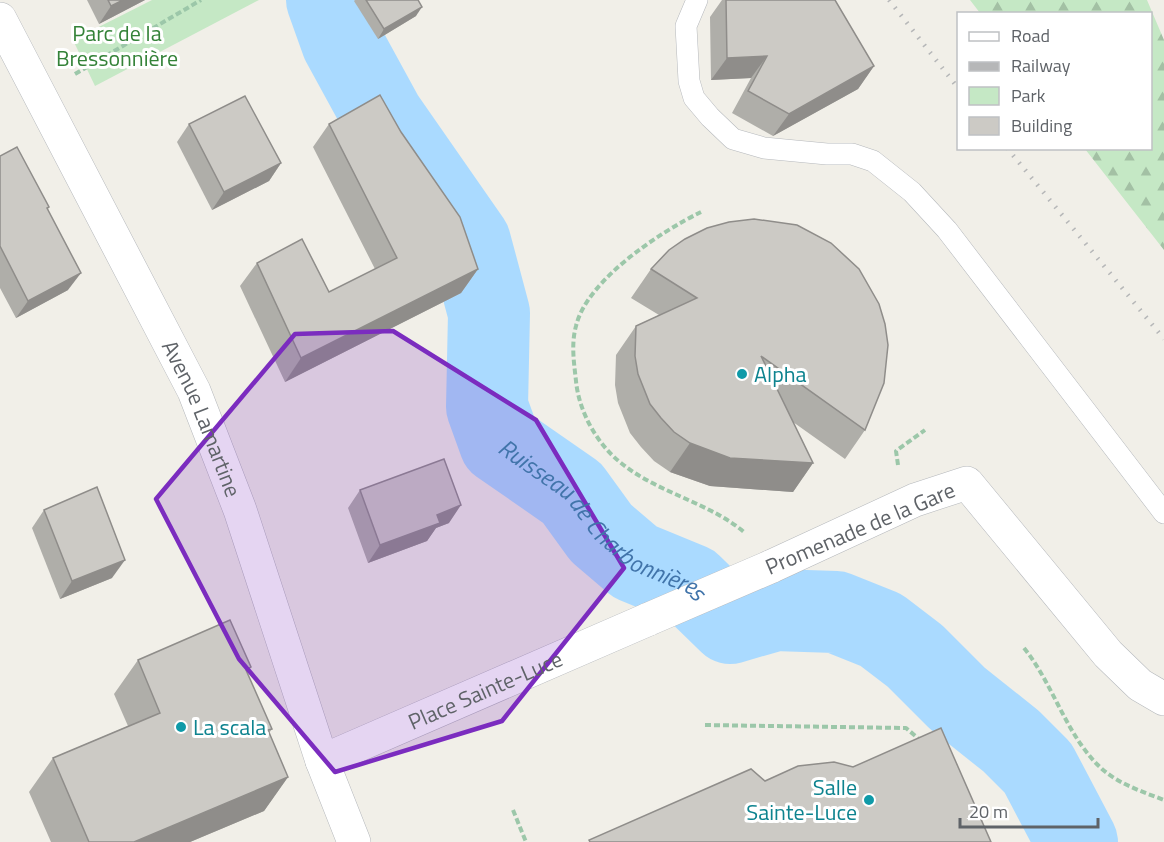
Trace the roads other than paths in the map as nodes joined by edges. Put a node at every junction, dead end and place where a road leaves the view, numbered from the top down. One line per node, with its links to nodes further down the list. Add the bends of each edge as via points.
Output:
1 (697, 0): 3 (lane, via 686,26 689,81 694,98 710,117 733,139 764,148 852,154 873,161 912,192 947,230)
2 (0, 19): 6 (street, Avenue Lamartine, via 195,391 240,510)
3 (1164, 513)
4 (649, 618): 5 (street, Promenade de la Gare, bridge, via 915,500 967,483 1108,654 1140,685); 6 (street, Place Sainte-Luce)
5 (1164, 699)
6 (322, 762): 7 (street, Avenue Lamartine)
7 (354, 842)

